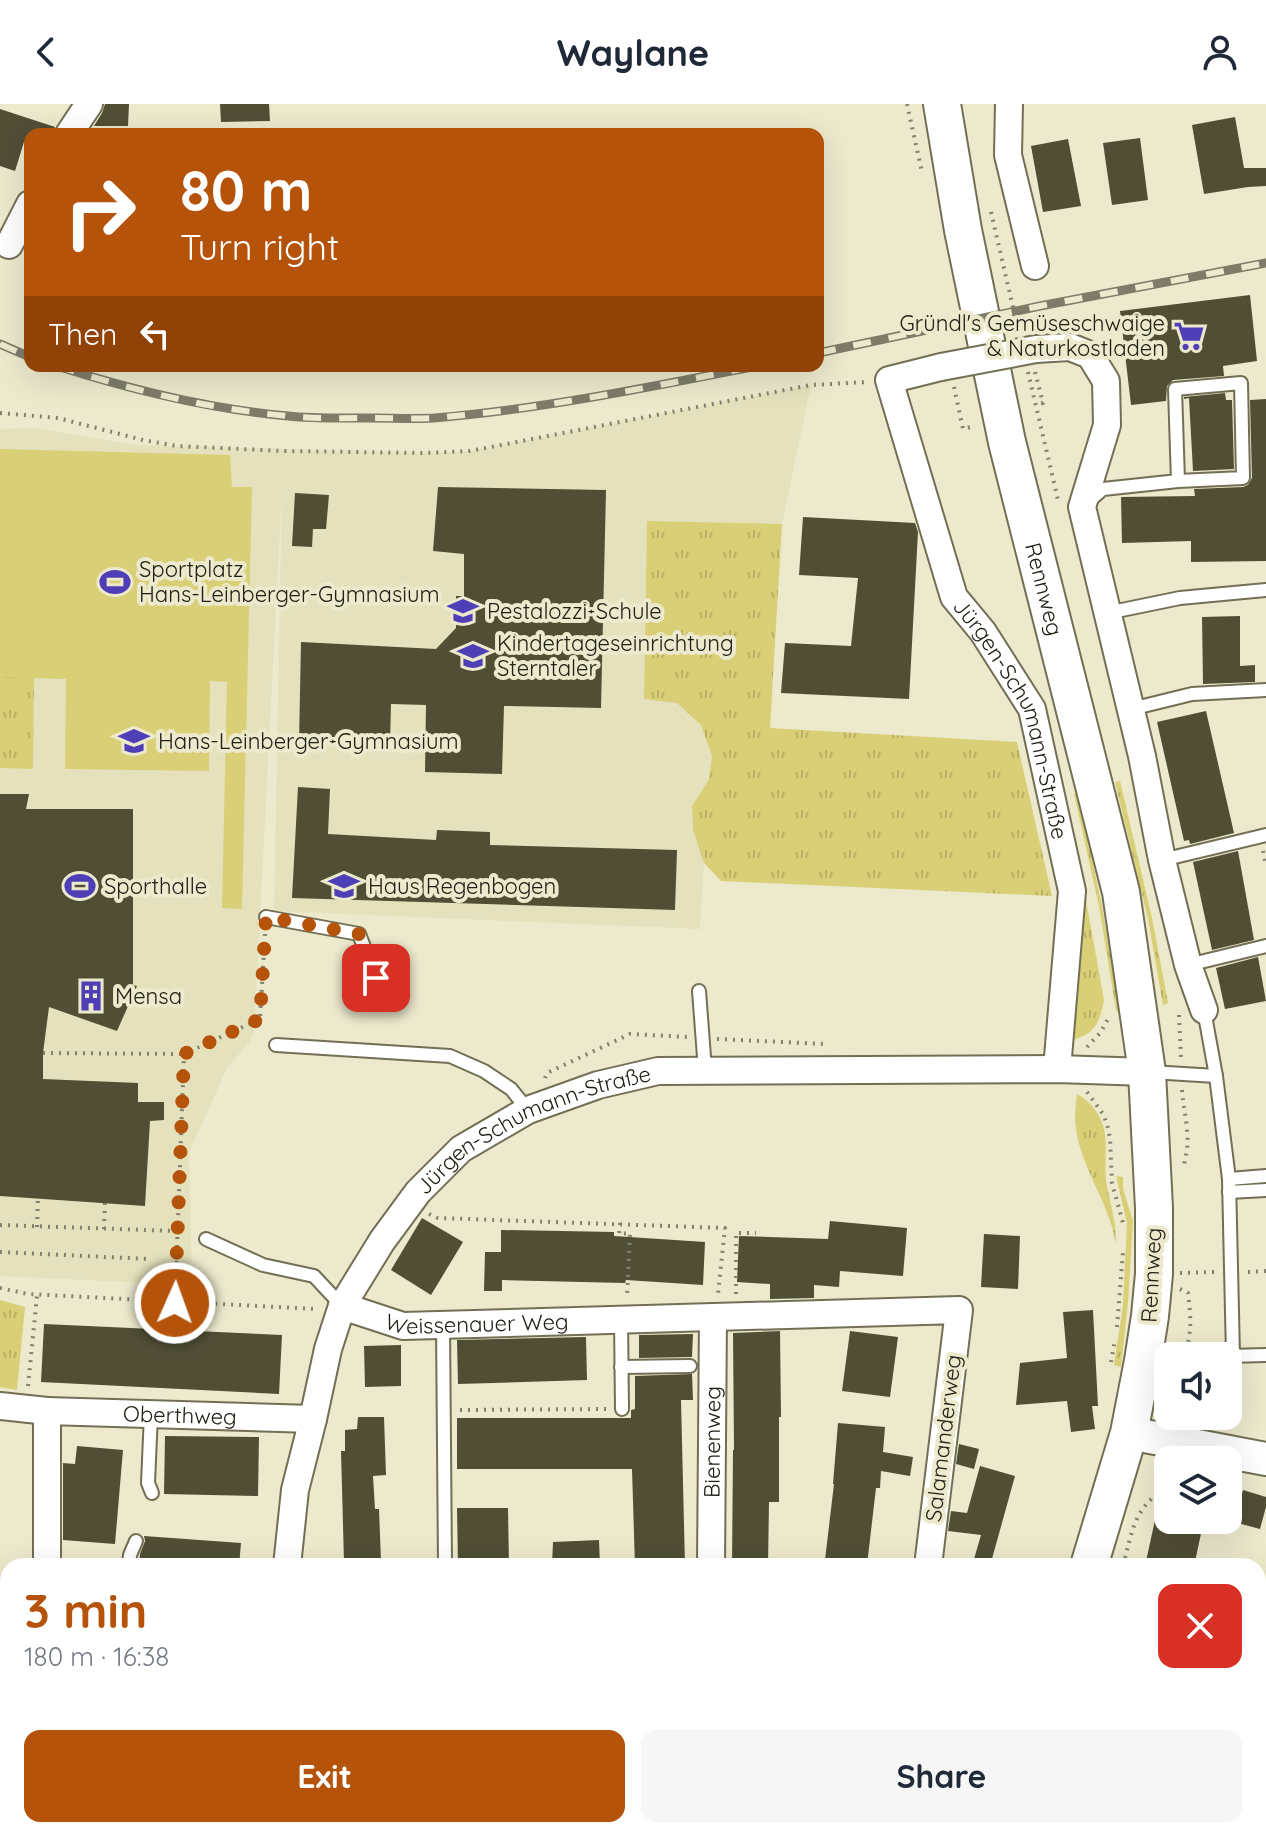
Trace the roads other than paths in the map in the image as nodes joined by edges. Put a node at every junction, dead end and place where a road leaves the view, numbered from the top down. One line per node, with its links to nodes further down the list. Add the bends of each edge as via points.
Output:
1 (89, 104): 4 (street)
2 (942, 104): 25 (main road, Rennweg, via 1007,442 1121,892)
3 (1009, 104): 7 (street, via 1008,155)
4 (73, 128)
5 (24, 216): 6 (street)
6 (9, 245)
7 (1035, 266)
8 (1178, 481): 8 (lane, via 1243,478 1241,383 1175,389); 9 (lane, via 1103,489)
9 (1070, 504): 11 (street); 23 (street, Jürgen-Schumann-Straße, bridge, via 1107,425 1106,381 1090,355 1070,347 1028,350 889,380 954,597 1032,709 1072,891)
10 (1266, 590): 11 (lane, via 1180,598)
11 (1107, 613): 13 (street)
12 (1266, 690): 13 (lane, via 1192,694)
13 (1131, 709): 15 (street)
14 (1266, 835): 15 (lane)
15 (1162, 860): 18 (street)
16 (266, 917): 19 (lane, via 359,934)
17 (1266, 946): 18 (lane)
18 (1188, 965): 21 (street)
19 (376, 978)
20 (699, 991): 24 (lane)
21 (1204, 1010): 26 (lane)
22 (276, 1045): 27 (lane, via 450,1056 511,1089)
23 (1065, 1063): 24 (street, Jürgen-Schumann-Straße); 25 (street, Jürgen-Schumann-Straße)
24 (705, 1070): 27 (street, Jürgen-Schumann-Straße, via 655,1071)
25 (1147, 1072): 26 (lane); 37 (main road, Rennweg)
26 (1216, 1076): 29 (lane)
27 (528, 1110): 32 (street, Jürgen-Schumann-Straße, via 461,1149 418,1192)
28 (1266, 1176): 29 (lane)
29 (1229, 1185): 30 (lane); 38 (lane)
30 (1266, 1190)
31 (206, 1239): 32 (lane, via 263,1265 314,1276)
32 (342, 1306): 36 (street, Weissenauer Weg, via 403,1326); 47 (street, Jürgen-Schumann-Straße)
33 (959, 1310): 34 (street, Weissenauer Weg); 57 (street, Salamanderweg)
34 (724, 1316): 35 (street, Weissenauer Weg); 56 (street, Bienenweg)
35 (621, 1319): 36 (street, Weissenauer Weg); 43 (lane)
36 (443, 1324): 55 (lane)
37 (1156, 1342)
38 (1230, 1342)
39 (1266, 1355): 40 (lane)
40 (1242, 1356)
41 (1154, 1365): 48 (main road, Rennweg)
42 (690, 1366): 43 (lane)
43 (621, 1367): 45 (lane)
44 (24, 1409): 46 (street, Oberthweg); 52 (street)
45 (622, 1409)
46 (151, 1414): 47 (street, Oberthweg); 50 (lane)
47 (313, 1419): 54 (street, Jürgen-Schumann-Straße, via 295,1490)
48 (1129, 1433): 49 (street); 58 (main road, Rennweg)
49 (1266, 1459)
50 (152, 1493)
51 (136, 1541): 53 (lane)
52 (46, 1558)
53 (130, 1558)
54 (288, 1558)
55 (445, 1558)
56 (711, 1558)
57 (929, 1558)
58 (1091, 1558)

